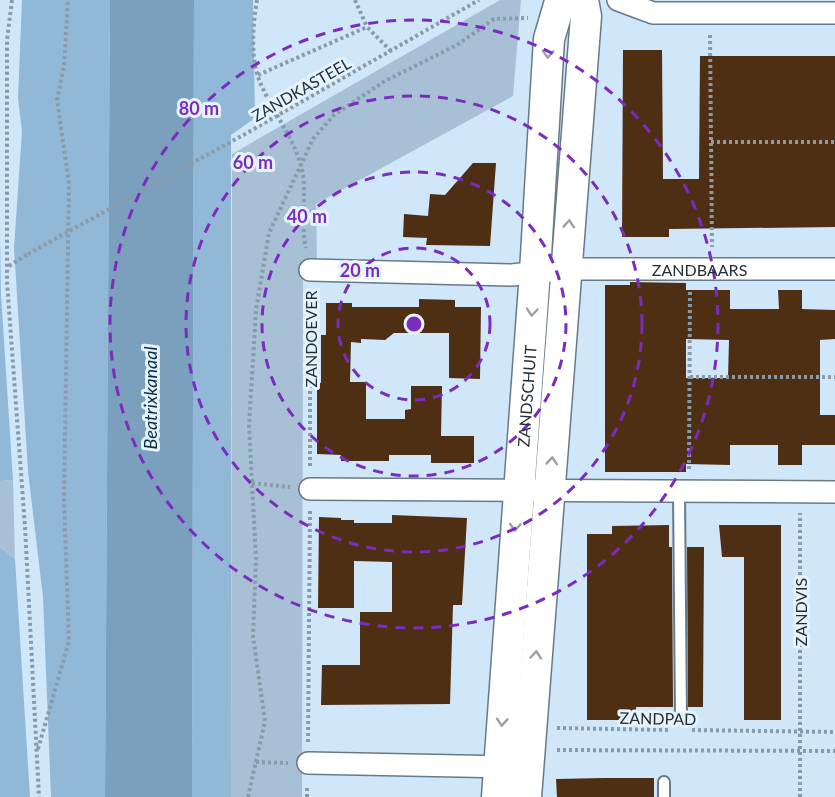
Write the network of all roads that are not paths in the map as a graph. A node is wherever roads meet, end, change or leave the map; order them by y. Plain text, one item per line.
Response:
1 (565, 0) edge
2 (583, 0) edge
3 (618, 0) edge
4 (831, 11) edge
5 (565, 269) junction
6 (835, 269) edge
7 (310, 270) road end
8 (535, 272) junction
9 (310, 489) road end
10 (518, 492) junction
11 (549, 492) junction
12 (684, 492) junction
13 (835, 492) edge
14 (681, 718) dead end
15 (521, 753) junction
16 (308, 763) road end
17 (664, 782) dead end
18 (497, 797) edge
19 (525, 797) edge
20 (664, 797) edge

1 -> 8 street, ZANDSCHUIT
5 -> 2 street, ZANDSCHUIT
3 - 4 street
5 - 6 street, ZANDBAARS
5 - 8 street, ZANDBAARS
11 -> 5 street, ZANDSCHUIT
7 - 8 street, ZANDOEVER
8 -> 10 street, ZANDSCHUIT
9 - 10 street
10 - 11 street
10 -> 15 street, ZANDSCHUIT
11 - 12 street
15 -> 11 street, ZANDSCHUIT
12 - 13 street
12 - 14 lane
15 - 16 street
15 - 18 street, ZANDSCHUIT
15 - 19 street, ZANDSCHUIT
17 - 20 lane

